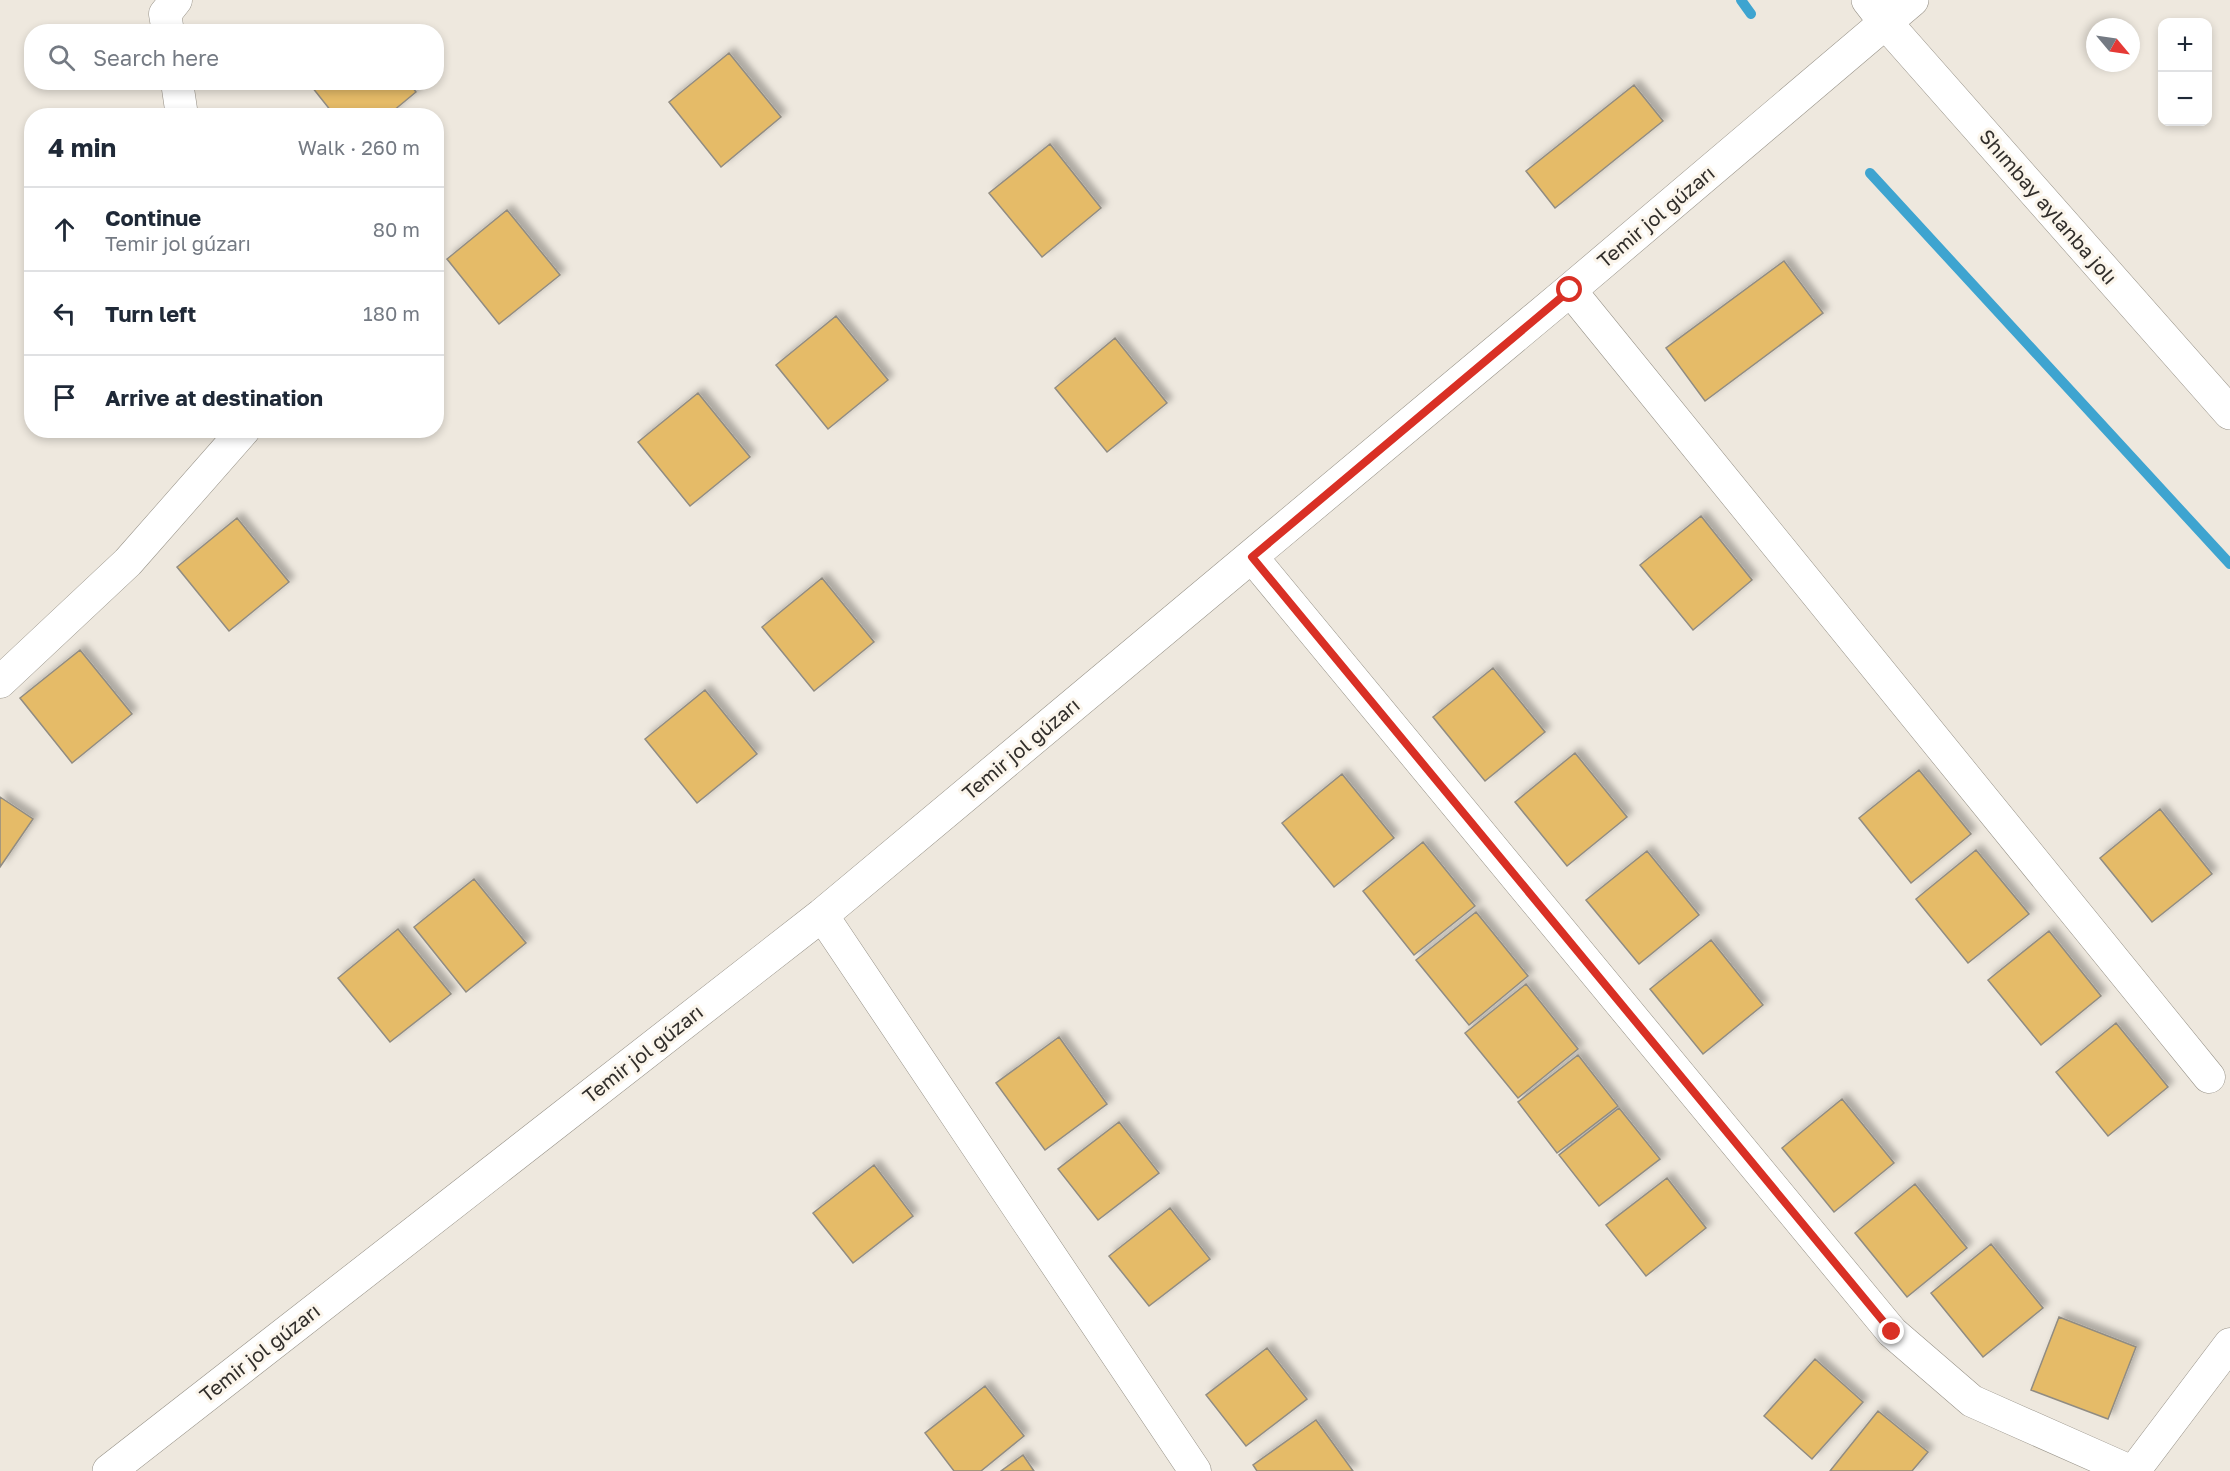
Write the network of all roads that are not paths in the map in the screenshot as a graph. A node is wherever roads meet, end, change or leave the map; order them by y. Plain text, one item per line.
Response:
1 (176, 0) edge
2 (1912, 0) edge
3 (1876, 11) edge
4 (167, 24) edge
5 (178, 90) edge
6 (181, 108) edge
7 (1570, 290) junction
8 (2230, 413) edge
9 (237, 438) edge
10 (1252, 557) junction
11 (0, 682) edge
12 (822, 915) junction
13 (2209, 1077) dead end
14 (2230, 1344) edge
15 (109, 1471) edge
16 (1195, 1471) edge
17 (2132, 1471) edge

1 - 4 street
2 - 3 street, Temir jol gúzarı
3 - 7 street, Temir jol gúzarı
3 - 8 street, Shımbay aylanba jolı
5 - 6 street
7 - 10 street, Temir jol gúzarı
7 - 13 street
9 - 11 street
10 - 12 street, Temir jol gúzarı
10 - 17 street
12 - 15 street, Temir jol gúzarı
12 - 16 street
14 - 17 street

